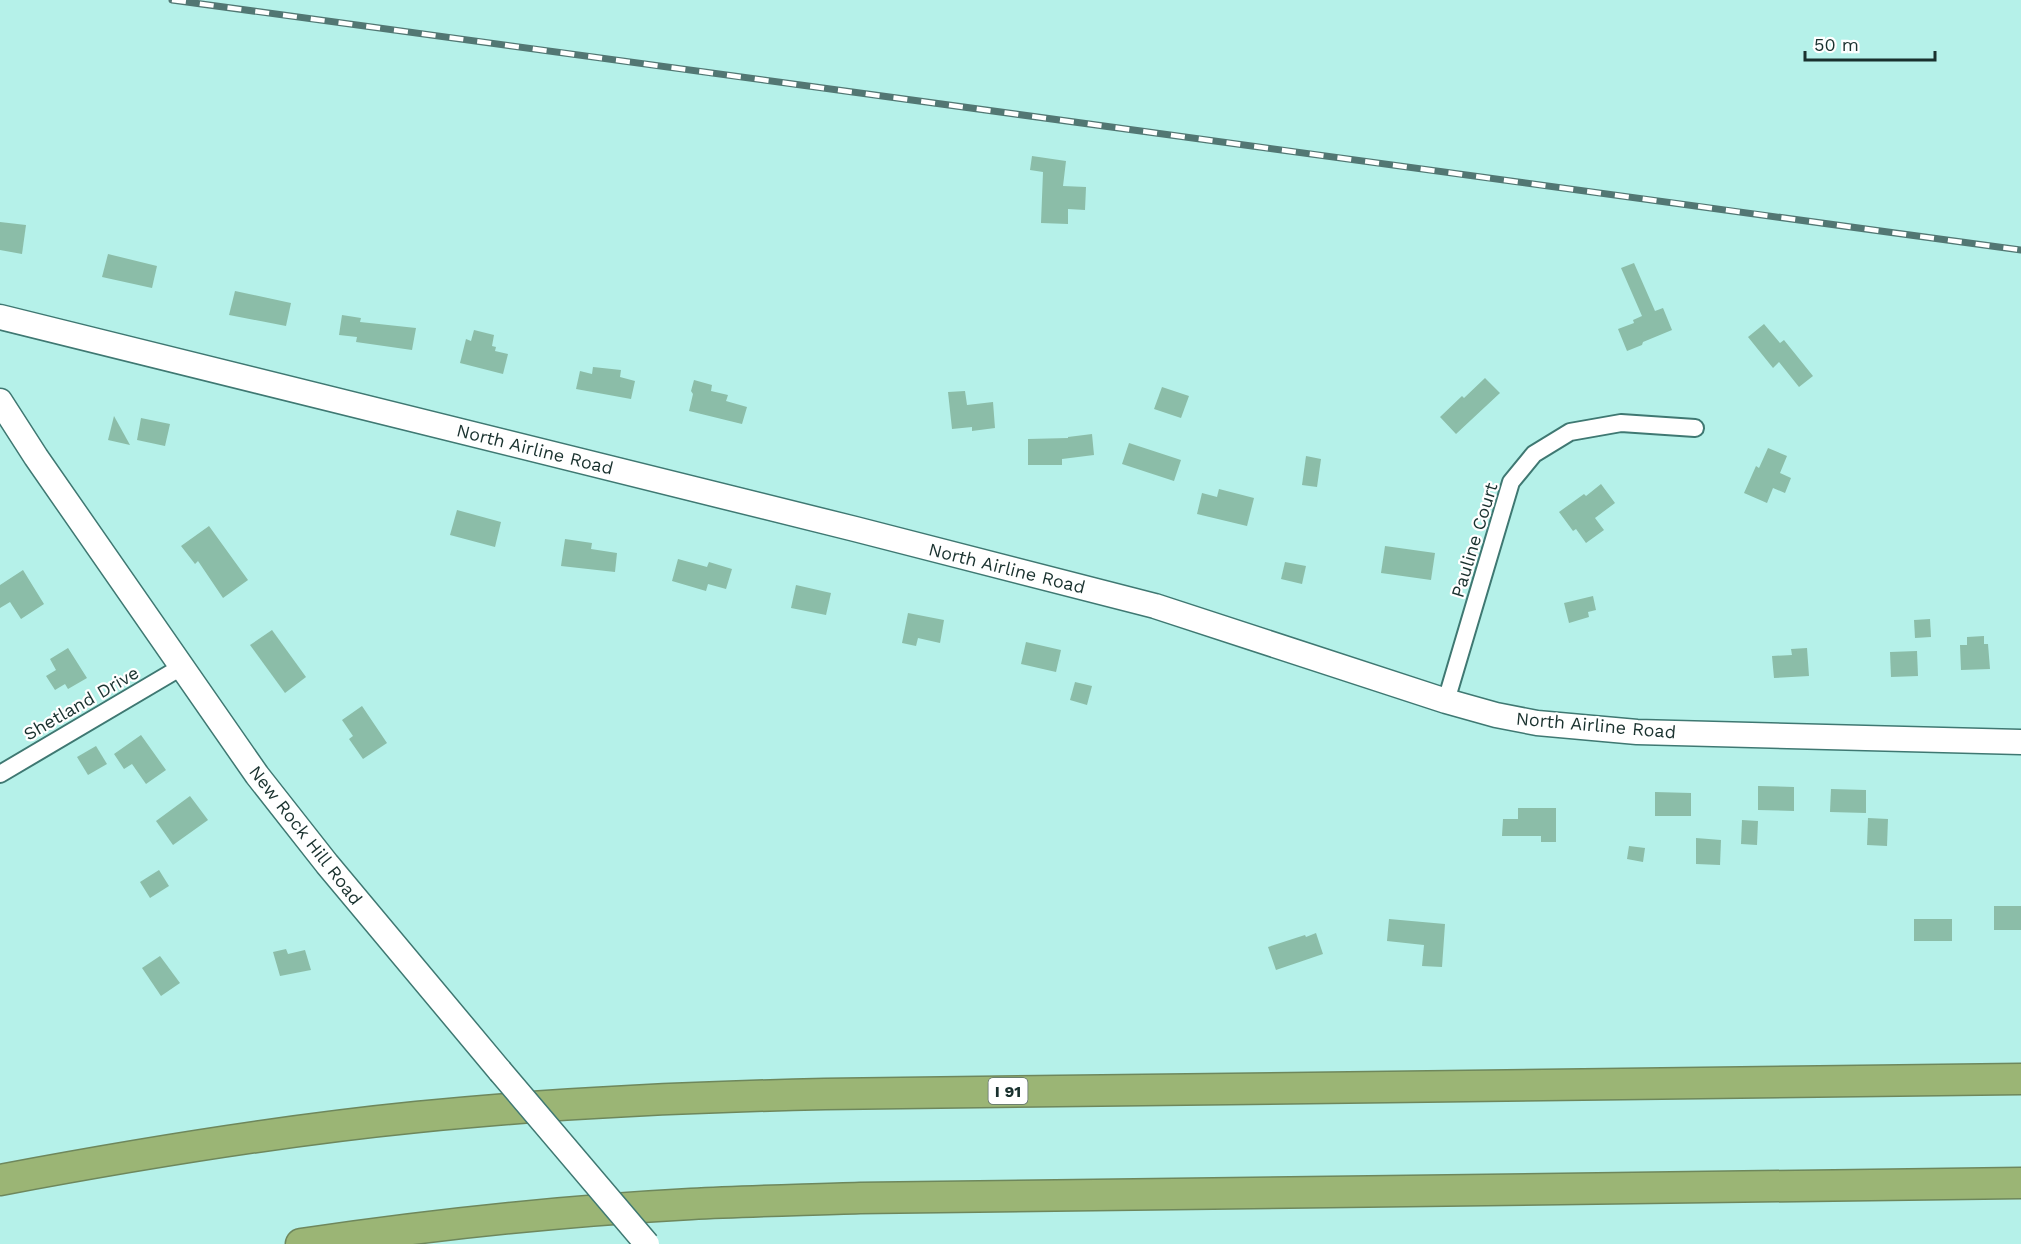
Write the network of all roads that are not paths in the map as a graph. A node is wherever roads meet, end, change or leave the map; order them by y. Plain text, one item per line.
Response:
1 (0, 317) edge
2 (0, 401) edge
3 (1695, 428) dead end
4 (183, 666) junction
5 (1446, 700) junction
6 (2021, 742) edge
7 (0, 774) edge
8 (2021, 1078) edge
9 (0, 1180) edge
10 (2021, 1183) edge
11 (301, 1244) edge
12 (647, 1244) edge

1 - 5 main road, North Airline Road
2 - 4 main road, New Rock Hill Road
3 - 5 street, Pauline Court
4 - 7 street, Shetland Drive
4 - 12 main road, New Rock Hill Road, bridge
5 - 6 main road, North Airline Road
8 - 9 highway, I 91
10 - 11 highway

